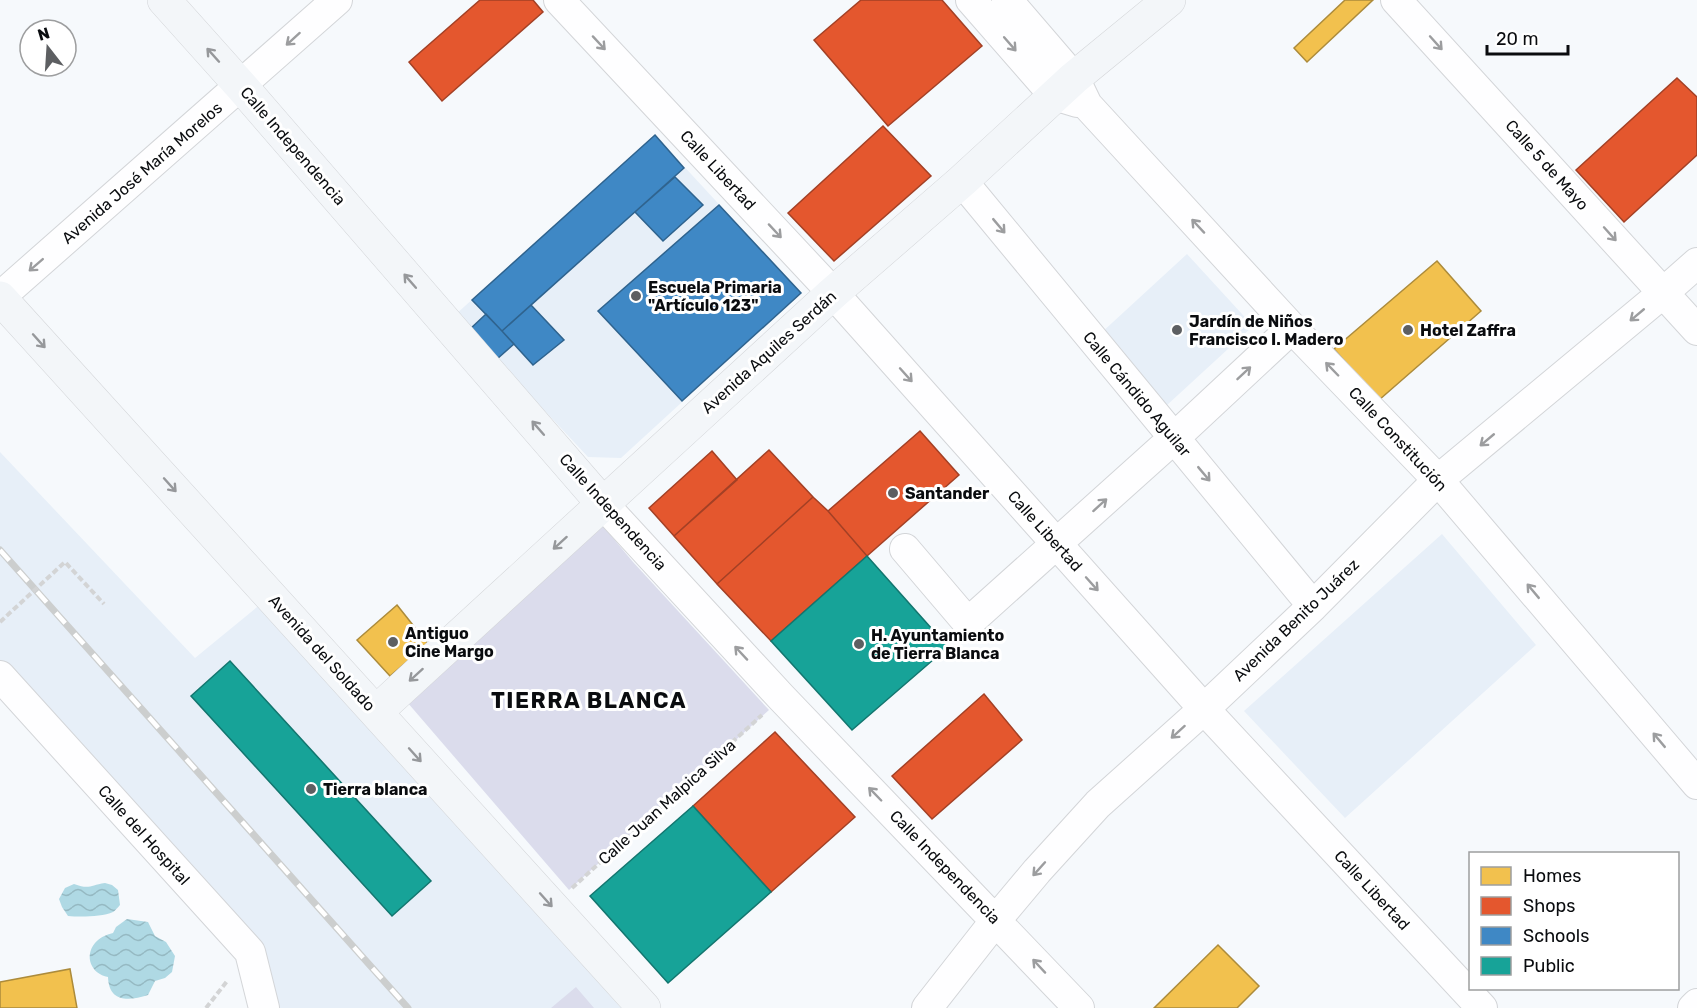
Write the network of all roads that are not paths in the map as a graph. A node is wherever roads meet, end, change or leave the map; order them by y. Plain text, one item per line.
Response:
1 (164, 0) edge
2 (337, 0) edge
3 (559, 0) edge
4 (971, 0) edge
5 (1007, 0) edge
6 (1169, 0) edge
7 (1396, 0) edge
8 (241, 86) junction
9 (1072, 93) junction
10 (962, 181) junction
11 (1697, 263) edge
12 (833, 293) junction
13 (1664, 293) junction
14 (0, 297) edge
15 (1292, 328) junction
16 (1697, 330) edge
17 (1174, 438) junction
18 (1438, 480) junction
19 (603, 504) junction
20 (1057, 544) junction
21 (904, 549) dead end
22 (1313, 606) junction
23 (0, 676) edge
24 (1204, 709) junction
25 (376, 712) junction
26 (1697, 784) edge
27 (996, 920) junction
28 (1697, 1004) edge
29 (264, 1008) edge
30 (644, 1008) edge
31 (927, 1008) edge
32 (1079, 1008) edge
33 (1482, 1008) edge
34 (1693, 1008) edge

8 -> 1 street, Calle Independencia
2 -> 8 street, Avenida José María Morelos
3 -> 12 street, Calle Libertad
4 -> 9 street, Calle Constitución
5 - 9 street, Calle Constitución
6 - 9 street, Avenida Aquiles Serdán
7 -> 13 street, Calle 5 de Mayo
8 -> 14 street, Avenida José María Morelos
19 -> 8 street, Calle Independencia
9 - 10 street, Avenida Aquiles Serdán
15 -> 9 street, Calle Constitución
10 - 12 street, Avenida Aquiles Serdán
10 -> 17 street, Calle Cándido Aguilar
11 - 13 street, Avenida Benito Juárez
12 - 19 street, Avenida Aquiles Serdán
12 -> 20 street, Calle Libertad
13 - 16 street, Calle 5 de Mayo
13 -> 18 street, Avenida Benito Juárez
14 -> 25 street, Avenida del Soldado
17 -> 15 street
18 -> 15 street, Calle Constitución
20 -> 17 street
17 -> 22 street, Calle Cándido Aguilar
18 - 22 street, Avenida Benito Juárez
26 -> 18 street, Calle Constitución
19 -> 25 street, Avenida Aquiles Serdán
27 -> 19 street, Calle Independencia
20 - 21 street
20 -> 24 street, Calle Libertad
22 - 24 street, Avenida Benito Juárez
23 - 29 street, Calle del Hospital
24 -> 27 street, Avenida Benito Juárez
24 - 33 street, Calle Libertad
25 -> 30 street, Avenida del Soldado
27 - 31 street, Avenida Benito Juárez
32 -> 27 street, Calle Independencia
28 - 34 street

